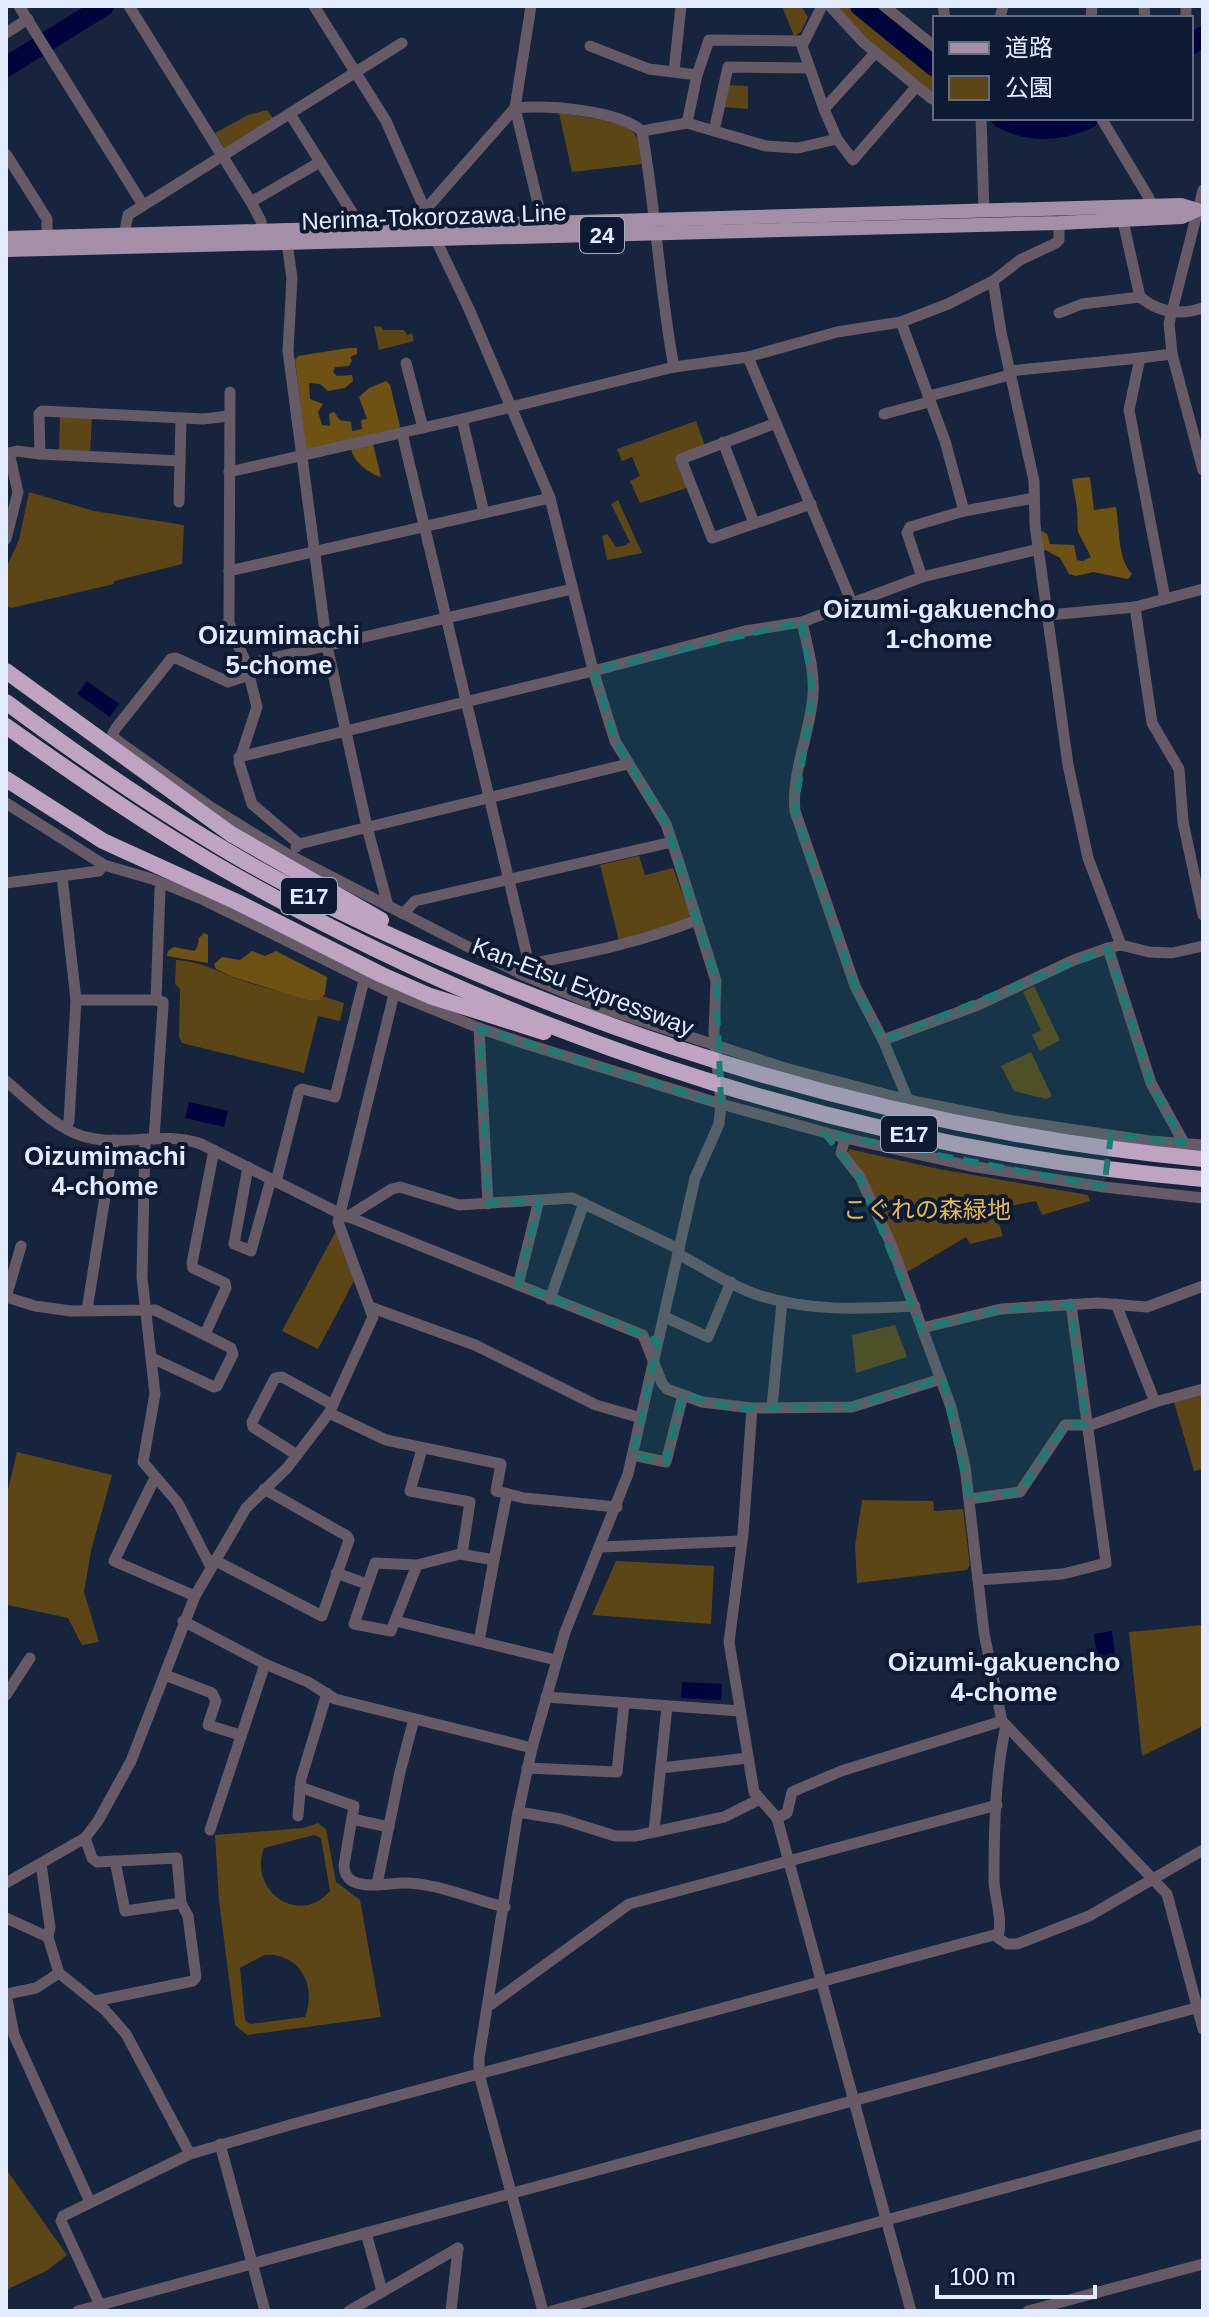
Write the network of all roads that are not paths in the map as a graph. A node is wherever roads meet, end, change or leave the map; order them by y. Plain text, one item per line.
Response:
1 (19, 6) edge
2 (129, 6) edge
3 (314, 6) edge
4 (531, 6) edge
5 (681, 6) edge
6 (822, 6) edge
7 (830, 6) edge
8 (884, 6) edge
9 (28, 21) junction
10 (6, 33) edge
11 (802, 41) junction
12 (402, 43) dead end
13 (933, 45) edge
14 (590, 46) dead end
15 (875, 53) junction
16 (808, 68) junction
17 (674, 71) junction
18 (356, 72) junction
19 (697, 75) junction
20 (916, 87) junction
21 (932, 99) dead end
22 (515, 108) junction
23 (824, 109) junction
24 (290, 114) junction
25 (981, 120) edge
26 (1103, 120) edge
27 (687, 123) junction
28 (642, 131) junction
29 (714, 131) junction
30 (837, 139) junction
31 (6, 154) edge
32 (223, 156) junction
33 (320, 162) junction
34 (1203, 190) edge
35 (251, 202) junction
36 (143, 205) junction
37 (1151, 207) junction
38 (425, 210) junction
39 (1197, 210) junction
40 (984, 212) junction
41 (1123, 221) junction
42 (1059, 223) junction
43 (543, 224) junction
44 (656, 228) junction
45 (356, 229) junction
46 (262, 231) junction
47 (433, 234) junction
48 (124, 235) junction
49 (47, 237) junction
50 (6, 238) edge
51 (287, 243) junction
52 (6, 250) edge
53 (993, 281) junction
54 (1140, 297) junction
55 (1203, 308) edge
56 (1170, 312) junction
57 (1059, 313) dead end
58 (901, 322) junction
59 (1172, 354) junction
60 (748, 357) junction
61 (1140, 358) junction
62 (406, 363) dead end
63 (674, 367) junction
64 (1010, 373) junction
65 (230, 392) dead end
66 (929, 399) junction
67 (511, 407) junction
68 (884, 414) dead end
69 (229, 416) junction
70 (181, 418) junction
71 (462, 419) junction
72 (776, 423) junction
73 (423, 428) junction
74 (402, 433) junction
75 (723, 442) junction
76 (8, 454) edge
77 (40, 454) junction
78 (302, 457) junction
79 (180, 461) junction
80 (1203, 470) edge
81 (229, 472) junction
82 (550, 498) junction
83 (1034, 498) junction
84 (179, 502) dead end
85 (811, 504) junction
86 (964, 511) junction
87 (484, 513) junction
88 (754, 523) junction
89 (424, 526) junction
90 (6, 539) edge
91 (1039, 549) junction
92 (314, 551) junction
93 (229, 571) junction
94 (922, 577) junction
95 (572, 589) junction
96 (1203, 589) edge
97 (1165, 599) junction
98 (852, 603) junction
99 (1135, 607) junction
100 (1049, 615) junction
101 (446, 619) junction
102 (802, 622) junction
103 (327, 646) junction
104 (248, 669) junction
105 (593, 670) junction
106 (6, 671) edge
107 (6, 702) edge
108 (466, 702) junction
109 (6, 726) edge
110 (345, 732) junction
111 (239, 757) junction
112 (628, 764) junction
113 (6, 779) edge
114 (489, 798) junction
115 (6, 803) edge
116 (367, 827) junction
117 (672, 842) junction
118 (299, 844) junction
119 (287, 854) junction
120 (104, 865) junction
121 (62, 876) junction
122 (508, 880) junction
123 (6, 883) edge
124 (162, 884) junction
125 (388, 906) junction
126 (403, 914) junction
127 (1203, 915) edge
128 (697, 920) junction
129 (252, 923) junction
130 (1121, 945) junction
131 (1203, 946) edge
132 (1108, 948) junction
133 (529, 964) junction
134 (523, 975) junction
135 (364, 980) junction
136 (394, 994) junction
137 (553, 997) junction
138 (76, 1000) junction
139 (156, 1000) junction
140 (479, 1028) junction
141 (883, 1040) junction
142 (716, 1045) junction
143 (623, 1052) junction
144 (6, 1081) edge
145 (908, 1100) junction
146 (721, 1104) junction
147 (66, 1128) junction
148 (1111, 1135) junction
149 (845, 1138) junction
150 (150, 1139) junction
151 (114, 1140) junction
152 (1184, 1143) junction
153 (1203, 1145) edge
154 (214, 1150) junction
155 (1203, 1159) edge
156 (248, 1167) junction
157 (1203, 1179) edge
158 (274, 1180) junction
159 (1104, 1187) junction
160 (1203, 1198) edge
161 (539, 1200) junction
162 (584, 1203) junction
163 (488, 1204) junction
164 (343, 1215) junction
165 (21, 1246) dead end
166 (678, 1251) junction
167 (731, 1282) junction
168 (518, 1285) junction
169 (1203, 1286) edge
170 (6, 1297) edge
171 (550, 1299) junction
172 (782, 1302) junction
173 (913, 1302) junction
174 (1071, 1304) junction
175 (1116, 1304) junction
176 (370, 1307) junction
177 (145, 1309) junction
178 (87, 1310) junction
179 (665, 1317) junction
180 (922, 1328) junction
181 (205, 1334) junction
182 (643, 1335) junction
183 (659, 1342) junction
184 (152, 1358) junction
185 (654, 1361) junction
186 (941, 1379) junction
187 (649, 1383) junction
188 (667, 1389) junction
189 (1203, 1389) edge
190 (683, 1395) junction
191 (1155, 1402) junction
192 (772, 1407) junction
193 (752, 1408) junction
194 (331, 1409) junction
195 (641, 1418) junction
196 (1086, 1424) junction
197 (422, 1449) junction
198 (297, 1455) junction
199 (633, 1455) junction
200 (155, 1478) junction
201 (264, 1489) junction
202 (507, 1494) junction
203 (969, 1499) junction
204 (617, 1507) junction
205 (741, 1541) junction
206 (601, 1547) junction
207 (462, 1554) junction
208 (494, 1560) junction
209 (212, 1564) junction
210 (417, 1565) junction
211 (336, 1573) junction
212 (978, 1580) junction
213 (367, 1584) junction
214 (195, 1596) junction
215 (183, 1621) junction
216 (396, 1621) junction
217 (479, 1641) junction
218 (30, 1658) dead end
219 (556, 1660) junction
220 (265, 1664) junction
221 (165, 1675) junction
222 (327, 1693) junction
223 (6, 1695) edge
224 (546, 1697) junction
225 (624, 1704) junction
226 (667, 1706) junction
227 (740, 1711) junction
228 (414, 1719) junction
229 (1004, 1723) junction
230 (240, 1735) junction
231 (532, 1748) junction
232 (748, 1758) junction
233 (527, 1768) junction
234 (661, 1768) junction
235 (300, 1787) junction
236 (760, 1799) junction
237 (997, 1805) junction
238 (518, 1812) junction
239 (298, 1816) dead end
240 (777, 1818) junction
241 (352, 1819) junction
242 (389, 1827) junction
243 (210, 1830) dead end
244 (654, 1832) junction
245 (85, 1838) junction
246 (1203, 1850) edge
247 (115, 1861) junction
248 (789, 1861) junction
249 (41, 1864) junction
250 (1153, 1879) junction
251 (6, 1883) edge
252 (377, 1884) junction
253 (181, 1903) junction
254 (505, 1907) junction
255 (6, 1918) edge
256 (998, 1936) junction
257 (48, 1937) junction
258 (59, 1973) junction
259 (822, 1980) junction
260 (6, 1994) edge
261 (496, 1994) junction
262 (95, 2001) junction
263 (1200, 2007) edge
264 (1203, 2029) edge
265 (479, 2074) junction
266 (854, 2100) junction
267 (1203, 2134) edge
268 (220, 2144) junction
269 (190, 2154) junction
270 (511, 2193) junction
271 (90, 2202) junction
272 (887, 2220) junction
273 (366, 2233) junction
274 (252, 2264) junction
275 (1203, 2264) edge
276 (382, 2291) junction
277 (100, 2305) junction
278 (78, 2311) edge
279 (265, 2311) edge
280 (349, 2311) edge
281 (451, 2311) edge
282 (543, 2311) edge
283 (552, 2311) edge
284 (911, 2311) edge
285 (1028, 2311) edge

1 - 9 street
2 - 32 street
3 - 18 street
4 - 22 street
5 - 17 street
6 - 11 street
7 - 15 street
8 - 13 street
9 - 10 street
9 - 36 street
11 - 16 street
11 - 19 street
12 - 18 street
14 - 17 street
15 - 20 street
15 - 23 street
16 - 23 street
16 - 29 street
17 - 19 street
18 - 24 street
18 - 38 street
19 - 27 street
20 - 21 street
20 - 30 street
22 - 28 street
22 - 38 street
22 - 43 street
23 - 30 street
24 - 32 street
24 - 33 street
25 - 40 street
26 - 37 street
27 - 28 street
27 - 29 street
28 - 44 street
29 - 30 street
31 - 49 street
32 - 35 street
32 - 36 street
33 - 35 street
33 - 45 street
34 - 39 street
35 - 46 street
36 - 48 street
37 - 39 main road, 24
37 - 40 main road, Nerima-Tokorozawa Line / 24
38 - 47 street
39 - 41 main road, Nerima-Tokorozawa Line / 24
39 - 56 street
40 - 44 main road, Nerima-Tokorozawa Line / 24
41 - 42 main road, Nerima-Tokorozawa Line / 24
41 - 54 street
42 - 44 main road, Nerima-Tokorozawa Line / 24
42 - 53 street
43 - 44 main road, Nerima-Tokorozawa Line / 24
43 - 47 main road, Nerima-Tokorozawa Line / 24
44 - 47 main road, Nerima-Tokorozawa Line / 24
44 - 63 street
45 - 46 main road, Nerima-Tokorozawa Line / 24
45 - 47 main road, Nerima-Tokorozawa Line / 24
46 - 48 main road, Nerima-Tokorozawa Line / 24
47 - 51 main road, Nerima-Tokorozawa Line / 24
47 - 67 street
48 - 49 main road, Nerima-Tokorozawa Line / 24
49 - 50 main road, Nerima-Tokorozawa Line / 24
51 - 52 main road, Nerima-Tokorozawa Line / 24
51 - 78 street
53 - 58 street
53 - 64 street
54 - 56 street
54 - 57 street
55 - 56 street
56 - 59 street
58 - 60 street
58 - 66 street
59 - 61 street
59 - 80 street
60 - 63 street
60 - 72 street
61 - 64 street
61 - 97 street
62 - 73 street
63 - 67 street
64 - 66 street
64 - 83 street
65 - 69 street
66 - 68 street
66 - 86 street
67 - 71 street
67 - 82 street
69 - 70 street
69 - 81 street
70 - 77 street
70 - 79 street
71 - 73 street
71 - 87 street
72 - 75 street
72 - 85 street
73 - 74 street
74 - 78 street
74 - 89 street
75 - 88 street
75 - 88 street
76 - 77 street
76 - 90 street
77 - 79 street
78 - 81 street
78 - 92 street
79 - 84 street
81 - 93 street
82 - 87 street
82 - 95 street
83 - 86 street
83 - 91 street
85 - 88 street
85 - 98 street
86 - 94 street
87 - 89 street
89 - 92 street
89 - 101 street
91 - 94 street
91 - 100 street
92 - 93 street
92 - 103 street
93 - 104 street
94 - 98 street
95 - 101 street
95 - 105 street
96 - 97 street
97 - 99 street
98 - 102 street
99 - 100 street
99 - 127 street
100 - 130 street
101 - 103 street
101 - 108 street
102 - 105 street
102 - 141 street
103 - 104 street
103 - 110 street
104 - 111 street
104 - 119 street
105 - 108 street
105 - 112 street
106 - 137 highway, bridge
107 - 137 highway, Kan-Etsu Expressway / E17, bridge
108 - 110 street
108 - 114 street
109 - 143 highway, Kan-Etsu Expressway / E17, bridge
110 - 111 street
110 - 116 street
111 - 118 street
112 - 114 street
112 - 117 street
113 - 143 highway, bridge
114 - 116 street
114 - 122 street
115 - 120 street
116 - 118 street
116 - 125 street
117 - 122 street
117 - 128 street
118 - 119 street
119 - 125 street
119 - 129 street
120 - 121 street
120 - 124 street
121 - 123 street
121 - 138 street
122 - 126 street
122 - 133 street
124 - 129 street
124 - 139 street
125 - 126 street
126 - 134 street
128 - 133 street
128 - 142 street
129 - 135 street
130 - 131 street
130 - 132 street
132 - 141 street
132 - 152 street
133 - 134 street
134 - 137 street
135 - 136 street
135 - 158 street
136 - 140 street
136 - 164 street
137 - 142 street
137 - 155 highway, Kan-Etsu Expressway / E17, bridge
138 - 139 street
138 - 147 street
139 - 150 street
140 - 146 street
140 - 163 street
141 - 145 street
142 - 145 street
142 - 146 street
143 - 157 highway, Kan-Etsu Expressway / E17, bridge
144 - 147 street
145 - 148 street
146 - 149 street
146 - 166 street
147 - 151 street
148 - 152 street
148 - 159 street
149 - 159 street
149 - 173 street
150 - 151 street
150 - 154 street
150 - 177 street
151 - 178 street
152 - 153 street
154 - 156 street
154 - 181 street
156 - 158 street
156 - 158 street
158 - 164 street
159 - 160 street
161 - 162 street
161 - 163 street
161 - 168 street
162 - 166 street
162 - 171 street
163 - 164 street
164 - 168 street
164 - 176 street
165 - 170 street
166 - 167 street
166 - 179 street
167 - 172 street
167 - 179 street
168 - 171 street
169 - 175 street
170 - 178 street
171 - 182 street
172 - 173 street
172 - 192 street
173 - 180 street
174 - 175 street
174 - 180 street
174 - 196 street
175 - 191 street
176 - 194 street
176 - 195 street
177 - 178 street
177 - 181 street
177 - 184 street
179 - 183 street
180 - 186 street
181 - 184 street
182 - 183 street
182 - 185 street
183 - 185 street
184 - 200 street
185 - 187 street
185 - 188 street
186 - 192 street
186 - 203 street
187 - 188 street
187 - 195 street
188 - 190 street
189 - 191 street
190 - 193 street
190 - 199 street
191 - 196 street
192 - 193 street
193 - 205 street
194 - 197 street
194 - 198 street
194 - 198 street
195 - 199 street
196 - 203 street
196 - 212 street
197 - 202 street
197 - 207 street
198 - 201 street
199 - 204 street
200 - 209 street
200 - 214 street
201 - 209 street
201 - 211 street
202 - 204 street
202 - 208 street
203 - 212 street
204 - 206 street
205 - 206 street
205 - 227 street
206 - 219 street
207 - 208 street
207 - 210 street
208 - 217 street
209 - 211 street
209 - 214 street
210 - 213 street
210 - 216 street
211 - 213 street
212 - 229 street
213 - 216 street
214 - 215 street
215 - 220 street
215 - 221 street
216 - 217 street
217 - 219 street
218 - 223 street
219 - 224 street
220 - 222 street
220 - 230 street
221 - 230 street
221 - 245 street
222 - 228 street
222 - 235 street
224 - 225 street
224 - 231 street
225 - 226 street
225 - 233 street
226 - 227 street
226 - 234 street
227 - 232 street
228 - 231 street
228 - 242 street
229 - 237 street
229 - 240 street
229 - 250 street
230 - 243 street
231 - 233 street
232 - 234 street
232 - 236 street
233 - 238 street
234 - 244 street
235 - 239 street
235 - 241 street
236 - 240 street
236 - 244 street
237 - 248 street
237 - 256 street
238 - 244 street
238 - 254 street
240 - 248 street
241 - 242 street
241 - 252 street
242 - 252 street
245 - 247 street
245 - 249 street
246 - 250 street
247 - 253 street
247 - 253 street
248 - 259 street
248 - 261 street
249 - 251 street
249 - 257 street
250 - 256 street
250 - 263 street
252 - 254 street
253 - 262 street
254 - 261 street
255 - 257 street
256 - 259 street
257 - 258 street
258 - 260 street
258 - 262 street
259 - 265 street
259 - 266 street
260 - 271 street
261 - 265 street
262 - 269 street
263 - 264 street
263 - 266 street
265 - 268 street
265 - 270 street
266 - 270 street
266 - 272 street
267 - 272 street
268 - 269 street
268 - 274 street
269 - 271 street
270 - 273 street
270 - 282 street
271 - 277 street
272 - 283 street
272 - 284 street
273 - 274 street
273 - 276 street
274 - 277 street
274 - 279 street
275 - 285 street
276 - 280 street
276 - 281 street
277 - 278 street

